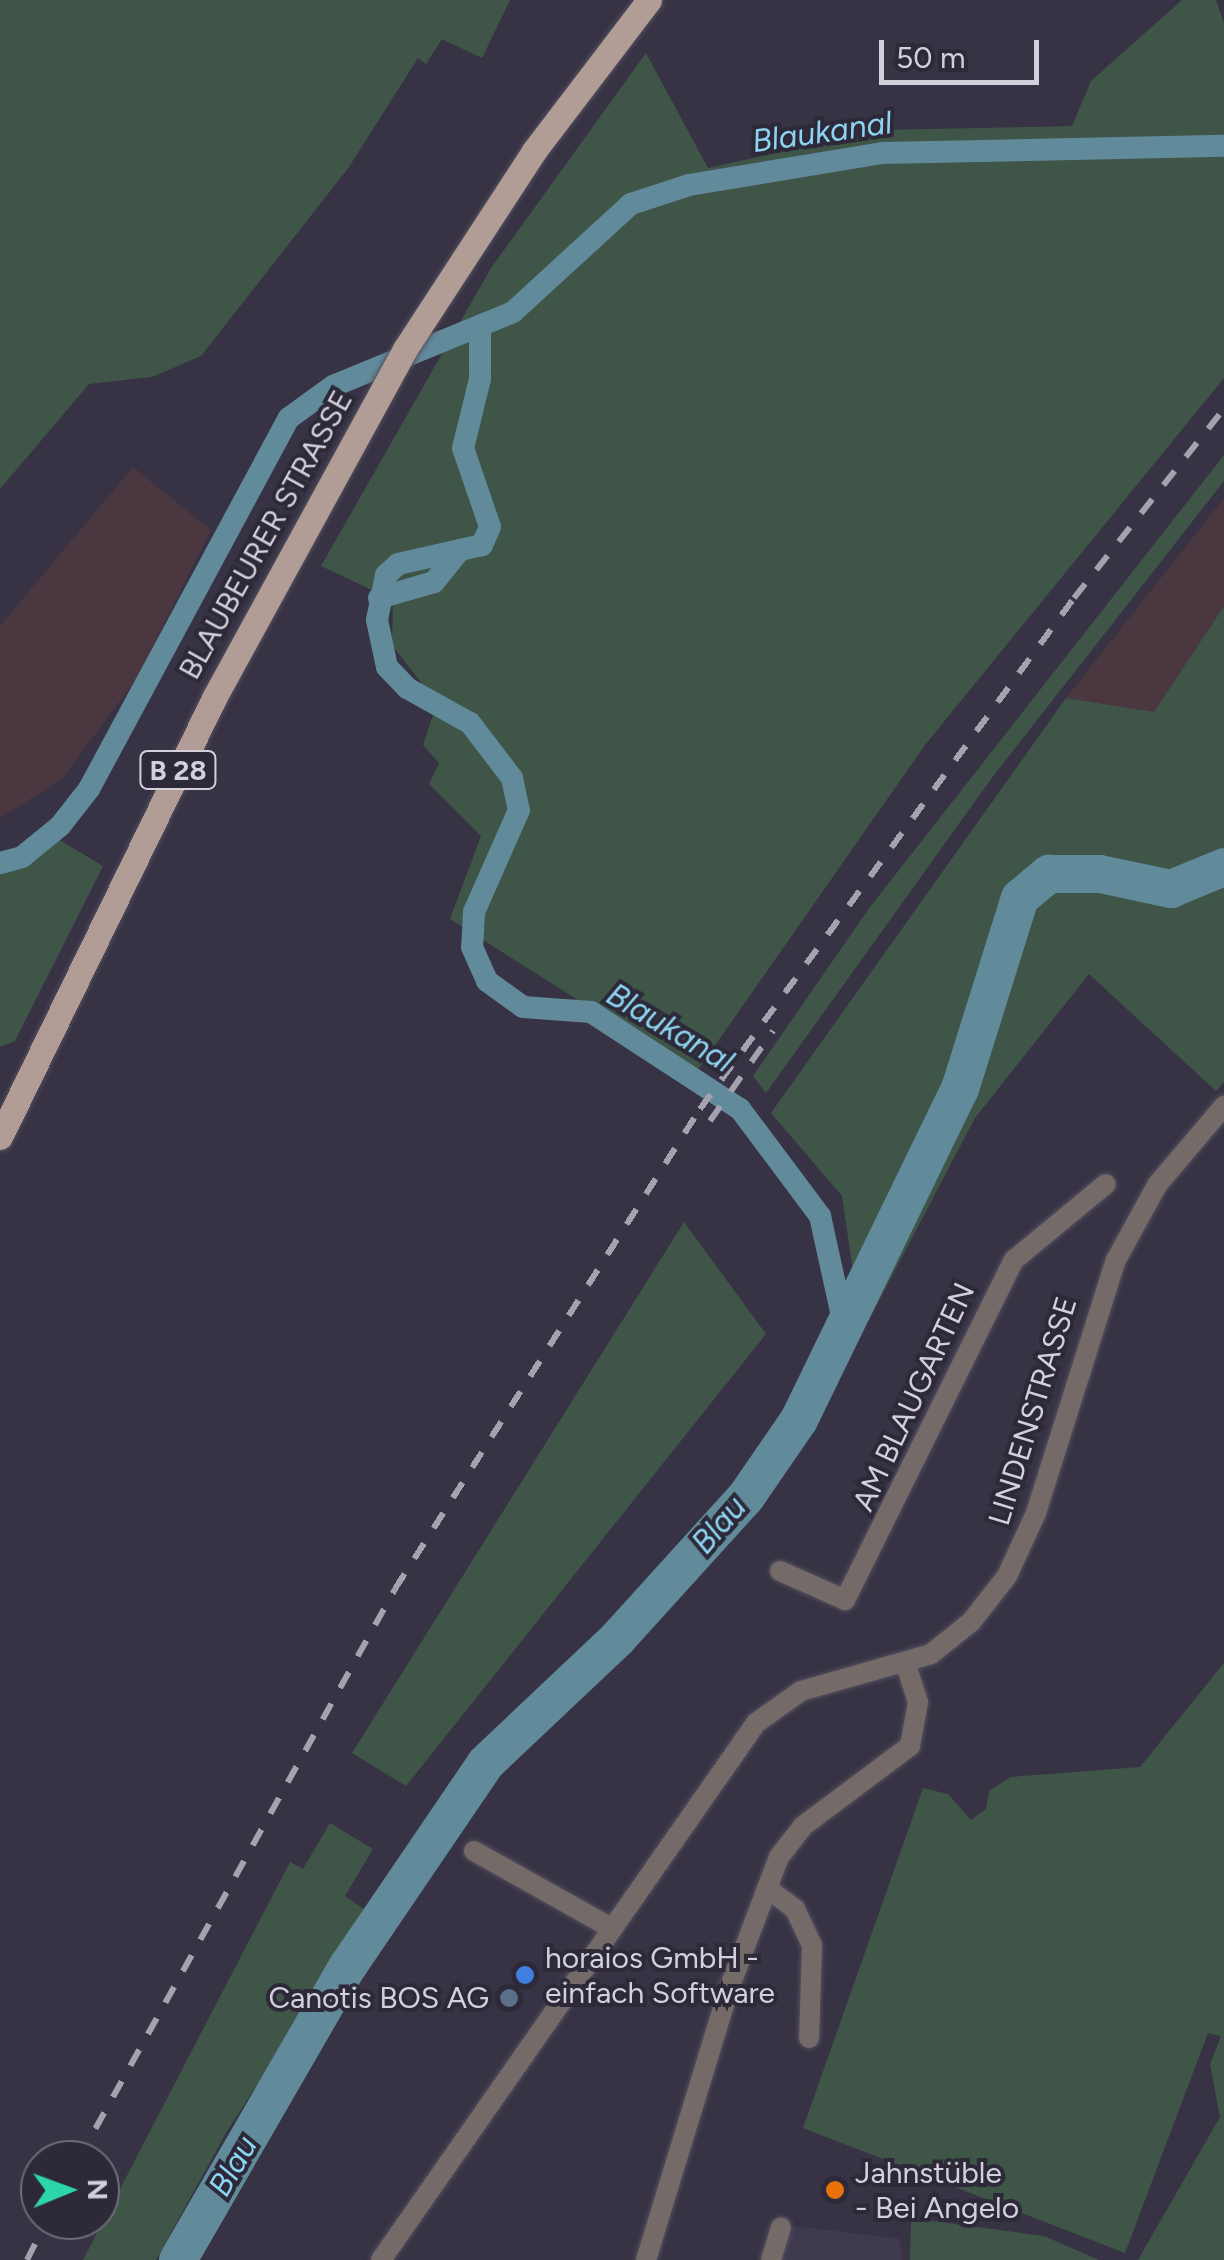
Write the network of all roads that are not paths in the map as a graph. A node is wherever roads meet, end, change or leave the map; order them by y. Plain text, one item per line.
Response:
1 (649, 0) edge
2 (1224, 1106) edge
3 (0, 1137) edge
4 (1106, 1184) dead end
5 (780, 1571) dead end
6 (906, 1664) junction
7 (474, 1851) dead end
8 (768, 1888) junction
9 (611, 1928) junction
10 (809, 2038) dead end
11 (781, 2228) dead end
12 (381, 2260) edge
13 (646, 2260) edge
14 (771, 2260) edge

1 - 3 main road, BLAUBEURER STRASSE / B 28
2 - 6 street, LINDENSTRASSE
4 - 5 street, AM BLAUGARTEN
6 - 8 street
6 - 9 street, LINDENSTRASSE
7 - 9 street
8 - 10 street
8 - 13 street
9 - 12 street, LINDENSTRASSE
11 - 14 street

